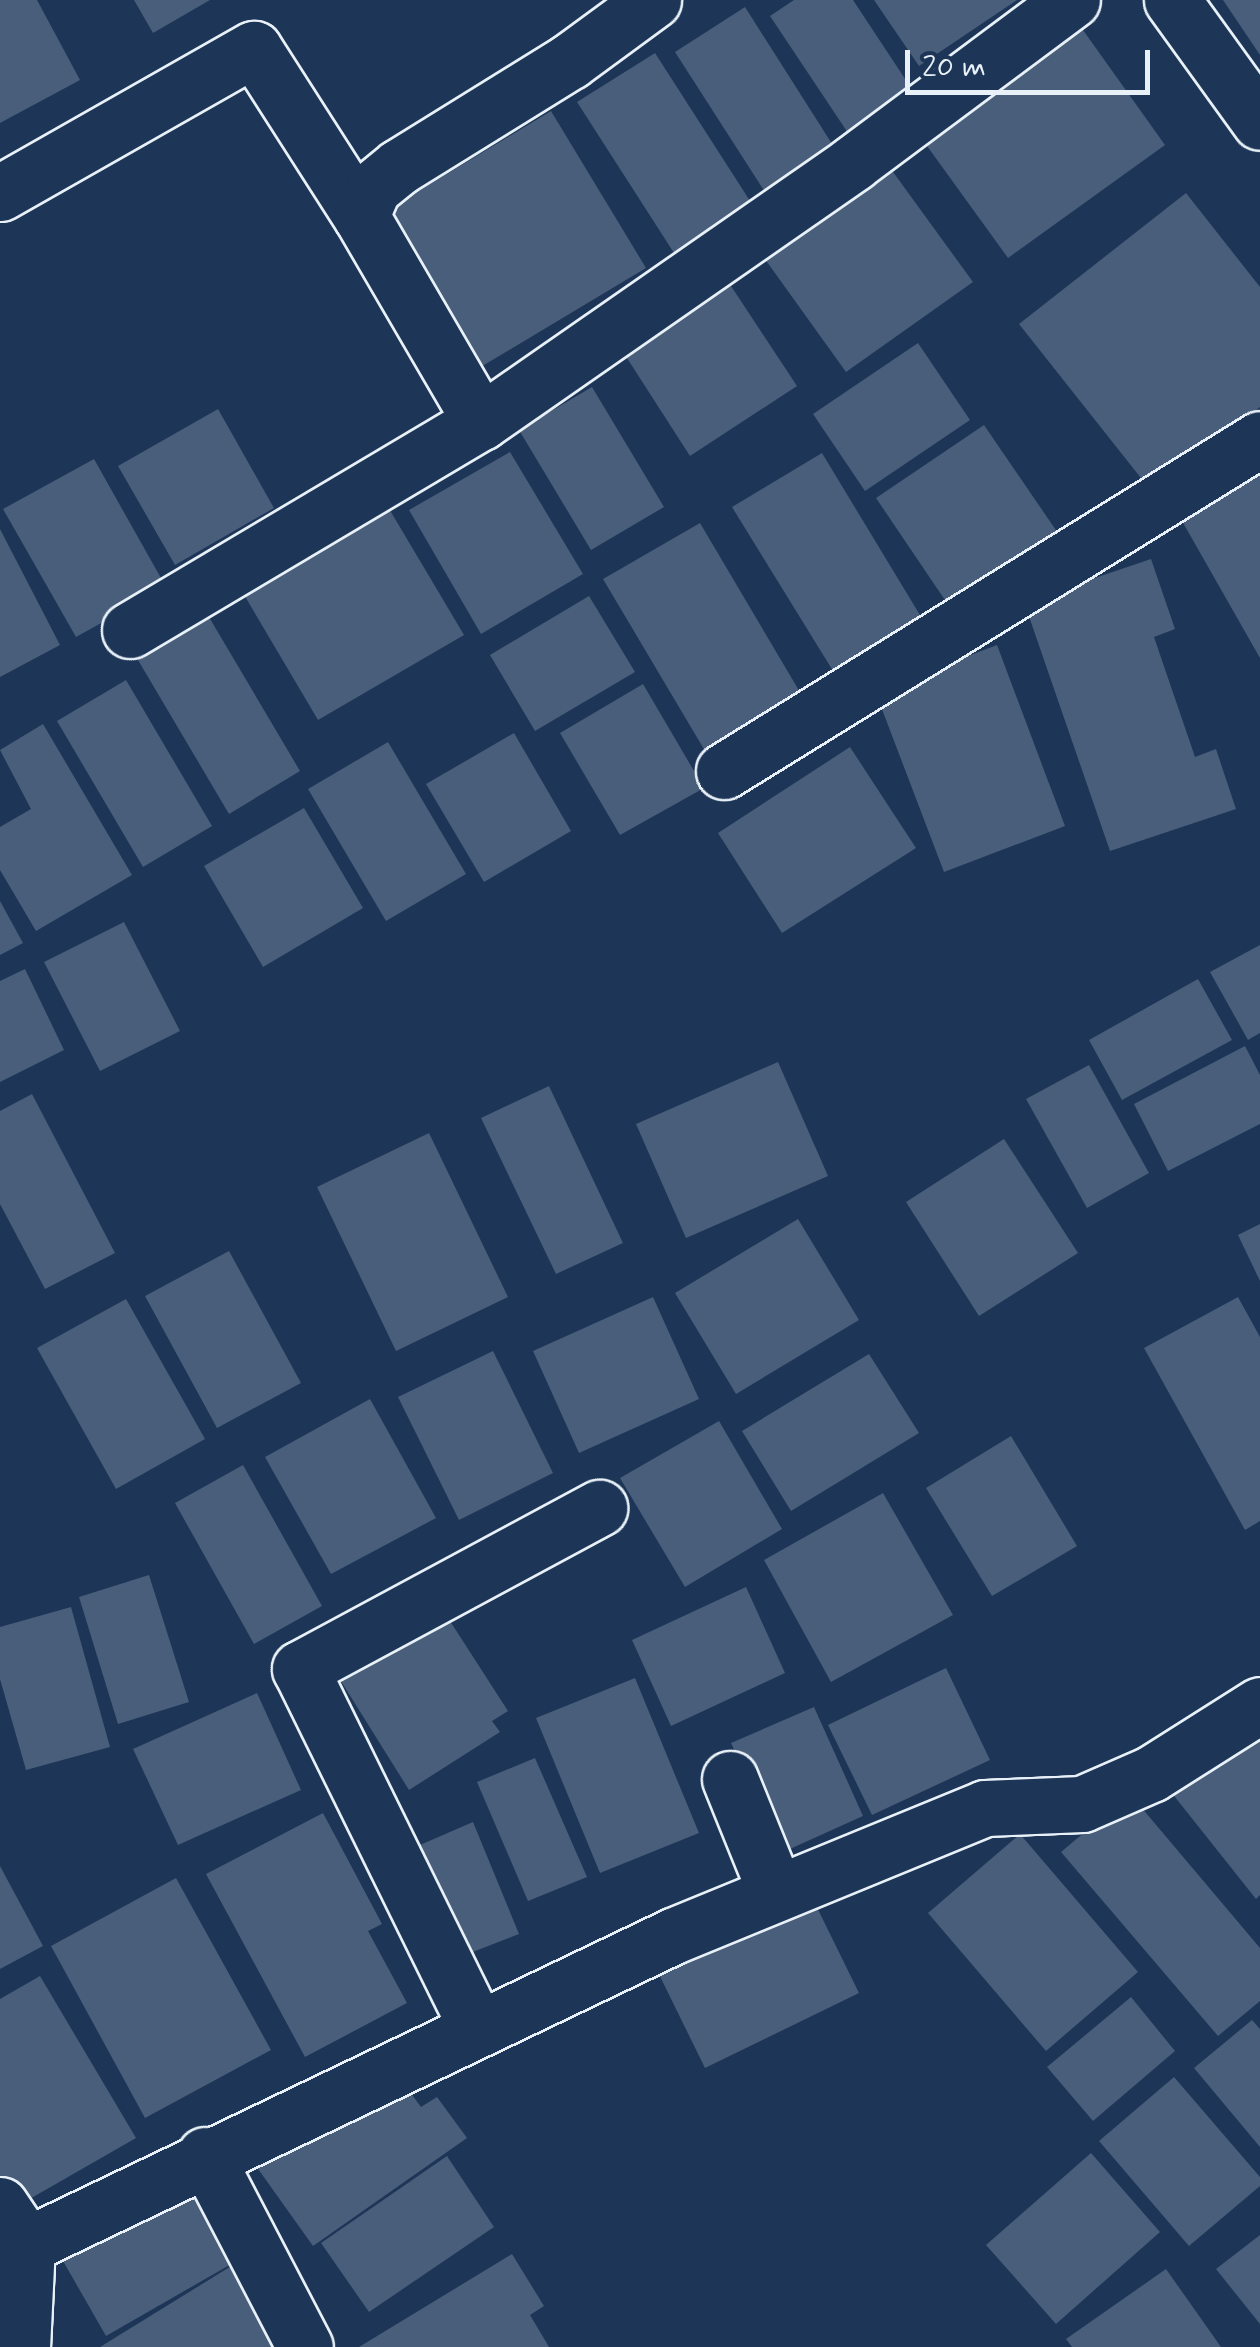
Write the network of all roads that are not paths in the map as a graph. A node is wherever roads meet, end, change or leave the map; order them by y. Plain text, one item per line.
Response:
1 (653, 0) edge
2 (1072, 0) edge
3 (1172, 0) edge
4 (1260, 122) edge
5 (0, 193) edge
6 (361, 216) junction
7 (480, 422) junction
8 (1260, 439) edge
9 (130, 630) dead end
10 (724, 771) dead end
11 (600, 1508) dead end
12 (1260, 1705) edge
13 (730, 1779) dead end
14 (776, 1893) junction
15 (476, 2026) junction
16 (204, 2155) junction
17 (13, 2225) edge
18 (22, 2347) edge
19 (306, 2347) edge

1 - 6 street
2 - 7 street
3 - 4 street
5 - 6 street
6 - 7 street
7 - 9 street
8 - 10 street
11 - 15 street
12 - 14 street
13 - 14 street
14 - 15 street
15 - 16 street
16 - 17 street
16 - 19 street
17 - 18 street

